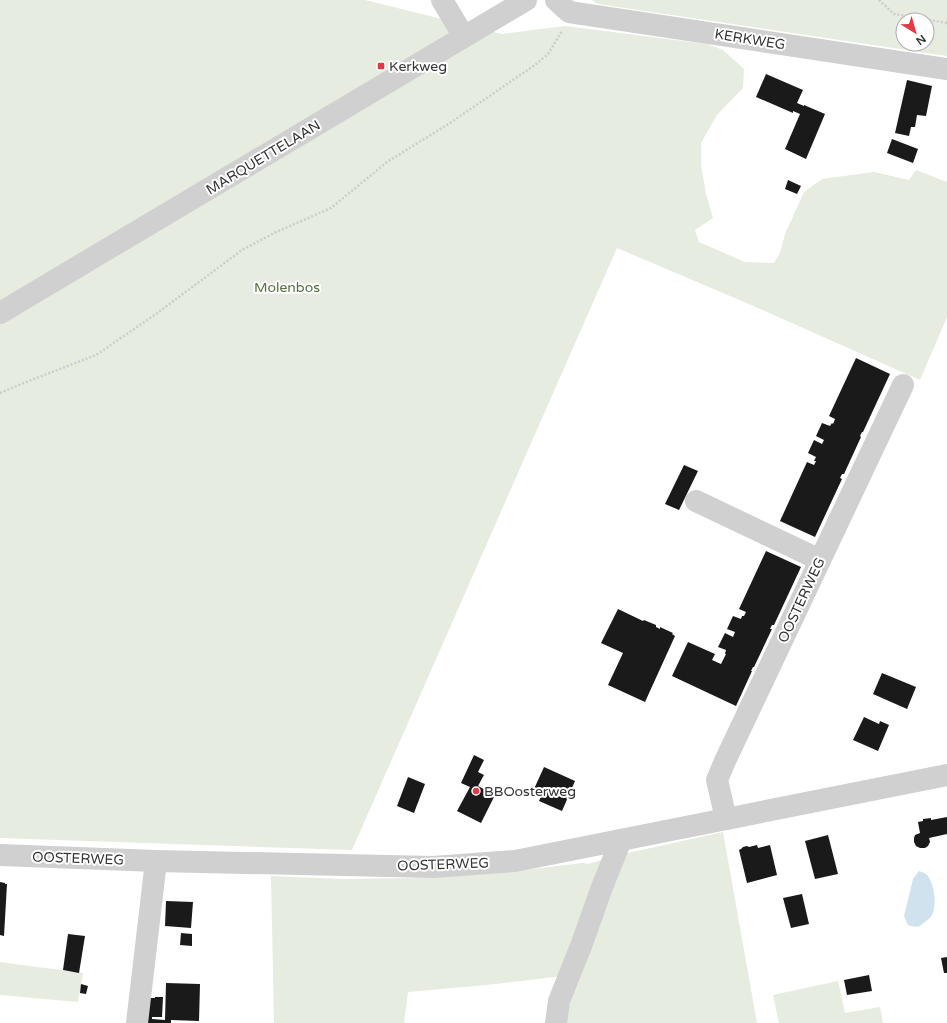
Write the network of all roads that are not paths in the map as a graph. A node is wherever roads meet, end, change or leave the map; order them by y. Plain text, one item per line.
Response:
1 (442, 0) edge
2 (526, 0) edge
3 (563, 6) edge
4 (464, 36) junction
5 (947, 69) edge
6 (0, 313) edge
7 (903, 385) dead end
8 (696, 501) dead end
9 (820, 560) junction
10 (947, 775) edge
11 (726, 819) junction
12 (621, 840) junction
13 (0, 855) edge
14 (156, 861) junction
15 (137, 1023) edge
16 (556, 1023) edge

1 - 4 street
2 - 4 street, MARQUETTELAAN
3 - 5 street, KERKWEG
4 - 6 street, MARQUETTELAAN
7 - 9 street, OOSTERWEG
8 - 9 street
9 - 11 street, OOSTERWEG
10 - 11 street, OOSTERWEG
11 - 12 street, OOSTERWEG
12 - 14 street, OOSTERWEG
12 - 16 street
13 - 14 street, OOSTERWEG
14 - 15 street

